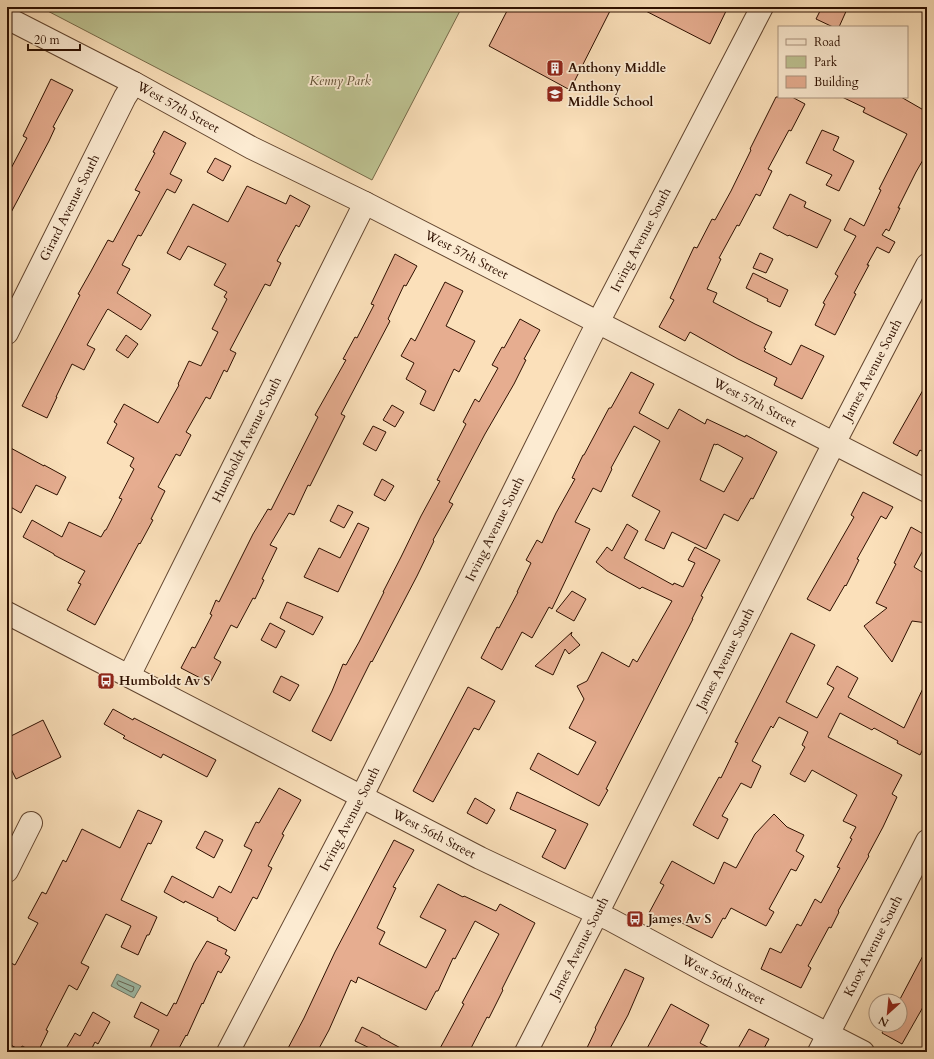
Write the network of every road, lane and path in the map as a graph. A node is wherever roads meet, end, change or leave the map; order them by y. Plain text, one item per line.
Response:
1 (762, 7) edge
2 (7, 18) edge
3 (134, 83) junction
4 (365, 203) junction
5 (927, 265) edge
6 (598, 322) junction
7 (7, 333) edge
8 (834, 443) junction
9 (927, 491) edge
10 (7, 613) edge
11 (129, 676) junction
12 (362, 796) junction
13 (31, 823) dead end
14 (927, 841) edge
15 (7, 871) edge
16 (597, 913) junction
17 (824, 1043) edge
18 (228, 1052) edge
19 (526, 1052) edge
20 (863, 1052) edge

1 - 6 street, Irving Avenue South
2 - 3 street, West 57th Street
3 - 4 street, West 57th Street
3 - 7 street, Girard Avenue South
4 - 6 street, West 57th Street
4 - 11 street, Humboldt Avenue South
5 - 8 street, James Avenue South
6 - 8 street, West 57th Street
6 - 12 street, Irving Avenue South
8 - 9 street, West 57th Street
8 - 16 street, James Avenue South
10 - 11 street, West 56th Street
11 - 12 street, West 56th Street
12 - 16 street, West 56th Street
12 - 18 street, Irving Avenue South
13 - 15 street
14 - 17 street, Knox Avenue South
16 - 17 street, West 56th Street
16 - 19 street, James Avenue South
17 - 20 street, West 56th Street

